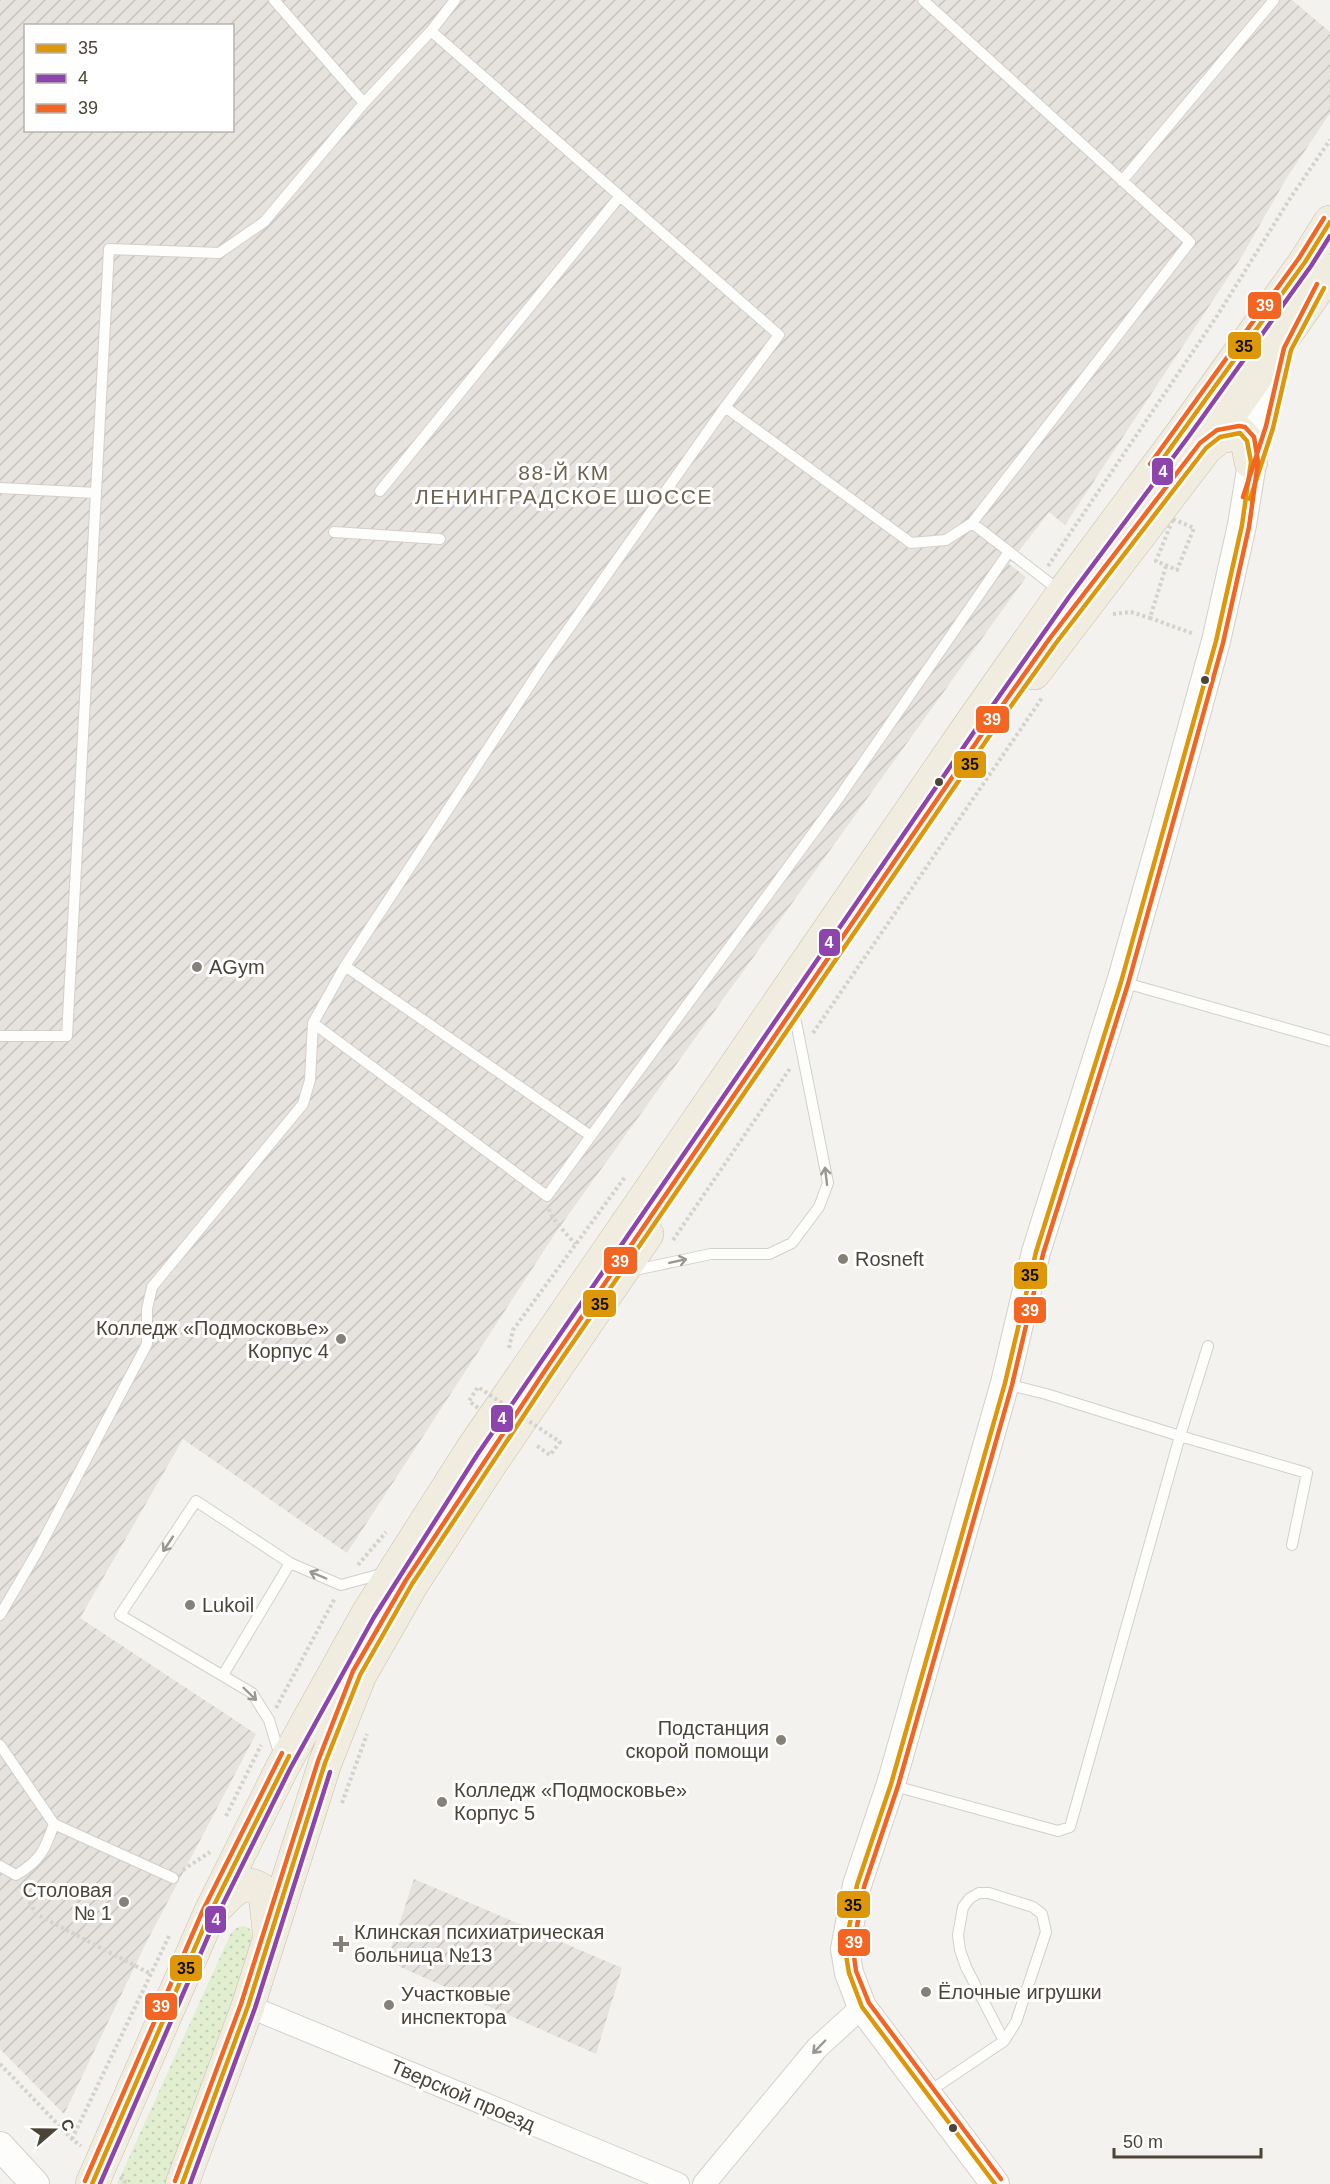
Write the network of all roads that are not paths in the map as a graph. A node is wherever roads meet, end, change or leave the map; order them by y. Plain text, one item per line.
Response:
1 (274, 0) edge
2 (455, 0) edge
3 (923, 0) edge
4 (1274, 0) edge
5 (431, 31) junction
6 (364, 103) junction
7 (1122, 181) junction
8 (620, 196) junction
9 (1330, 222) edge
10 (1322, 270) edge
11 (1283, 338) junction
12 (725, 407) junction
13 (1206, 448) junction
14 (1251, 462) junction
15 (0, 488) edge
16 (380, 491) dead end
17 (96, 493) junction
18 (972, 523) junction
19 (1242, 525) junction
20 (334, 532) dead end
21 (441, 539) dead end
22 (1008, 553) junction
23 (1063, 593) junction
24 (345, 966) junction
25 (1121, 982) junction
26 (795, 1017) junction
27 (312, 1023) junction
28 (0, 1036) edge
29 (1330, 1041) edge
30 (591, 1136) junction
31 (621, 1273) junction
32 (1208, 1346) dead end
33 (1005, 1383) junction
34 (1180, 1436) junction
35 (1292, 1545) dead end
36 (290, 1563) junction
37 (394, 1570) junction
38 (0, 1615) edge
39 (223, 1675) junction
40 (0, 1745) edge
41 (283, 1766) junction
42 (891, 1784) junction
43 (54, 1824) junction
44 (0, 1866) edge
45 (173, 1878) road end
46 (210, 1913) junction
47 (270, 1939) junction
48 (248, 2006) junction
49 (862, 2007) junction
50 (1005, 2041) junction
51 (927, 2093) junction
52 (0, 2146) edge
53 (106, 2176) edge
54 (35, 2184) edge
55 (182, 2184) edge
56 (678, 2184) edge
57 (704, 2184) edge
58 (995, 2184) edge

1 - 6 lane
2 - 5 lane
3 - 7 lane
4 - 7 lane
5 - 6 lane
5 - 8 lane
6 - 17 lane
7 - 18 lane
8 - 12 lane
8 - 16 lane
9 - 10 highway
10 - 11 highway
10 - 19 street
10 - 23 highway
11 - 13 highway
11 - 14 street
12 - 18 lane
12 - 24 lane
13 - 14 highway
13 - 26 highway
14 - 19 street
15 - 17 lane
17 - 28 lane
18 - 22 lane
19 - 25 street
20 - 21 lane
22 - 23 lane
22 - 30 lane
23 - 37 highway
24 - 27 lane
24 - 30 lane
25 - 29 lane
25 - 33 street
26 - 31 highway
31 -> 26 lane
27 - 30 lane
27 - 38 lane
31 - 47 highway
32 - 34 lane
33 - 34 lane
33 - 42 street
34 - 35 lane
34 - 42 lane
37 -> 36 lane
36 - 39 lane
36 -> 39 lane
37 - 41 highway
39 -> 41 lane
40 - 43 lane
41 - 46 highway
42 - 49 street
43 - 44 lane
43 - 45 lane
46 - 47 highway
46 - 53 highway
47 - 48 highway
48 - 55 highway
48 - 56 street, Тверской проезд
49 - 51 street
49 -> 57 street
50 - 50 lane
50 - 51 lane
51 - 58 street
52 - 54 street

